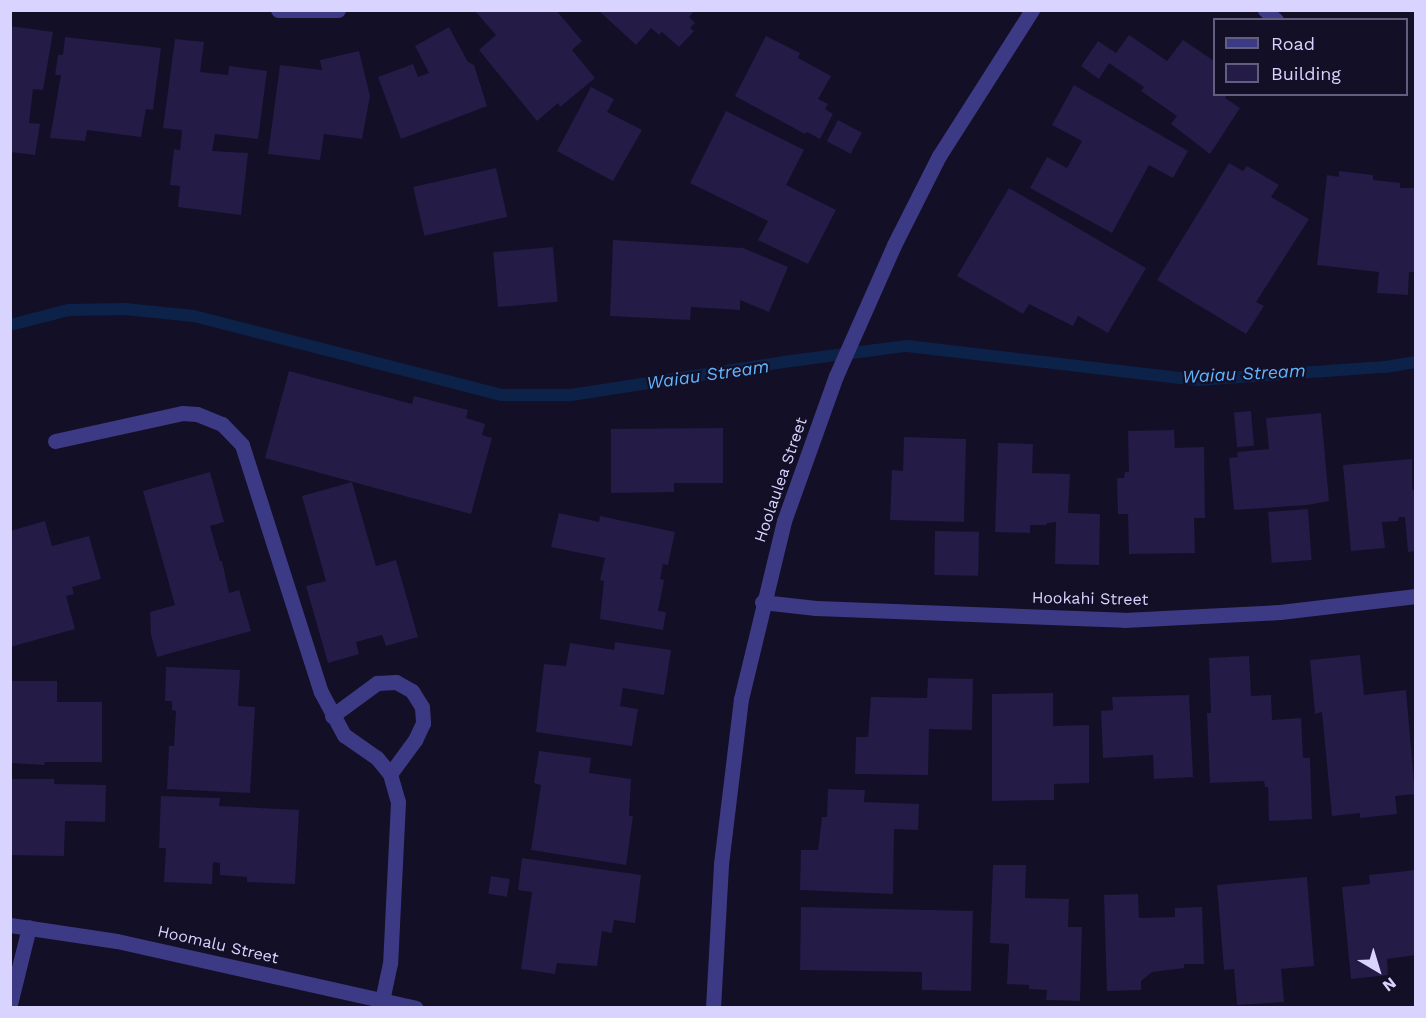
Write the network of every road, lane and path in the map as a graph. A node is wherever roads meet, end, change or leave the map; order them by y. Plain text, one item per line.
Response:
1 (278, 10) edge
2 (338, 10) edge
3 (1032, 10) edge
4 (56, 441) dead end
5 (1416, 596) edge
6 (762, 602) junction
7 (332, 716) junction
8 (390, 774) junction
9 (10, 925) edge
10 (29, 927) junction
11 (382, 1001) junction
12 (10, 1004) edge
13 (416, 1008) edge
14 (713, 1008) edge

1 - 2 street
3 - 6 street, Hoolaulea Street
4 - 7 street
5 - 6 street, Hookahi Street
6 - 14 street, Hoolaulea Street
7 - 8 street
7 - 8 street
8 - 11 street
9 - 10 street, Hoomalu Street
10 - 11 street, Hoomalu Street
10 - 12 street
11 - 13 street, Hoomalu Street

